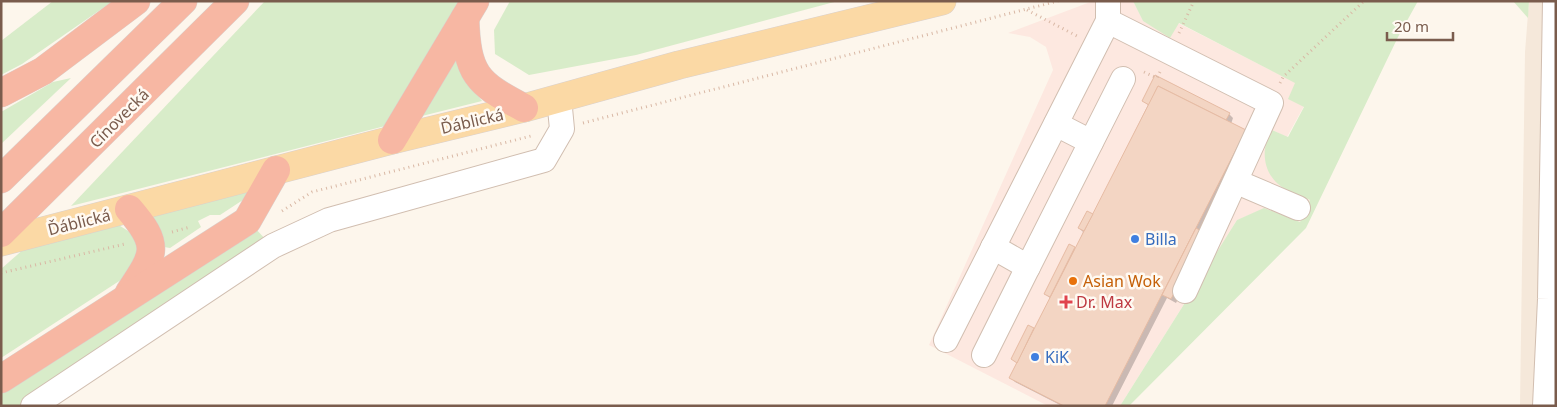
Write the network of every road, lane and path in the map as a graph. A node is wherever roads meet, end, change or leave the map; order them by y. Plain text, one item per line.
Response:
1 (136, 1) edge
2 (183, 1) edge
3 (235, 1) edge
4 (942, 1) edge
5 (1058, 1) edge
6 (1364, 1) edge
7 (1555, 1) edge
8 (470, 10) edge
9 (1108, 11) edge
10 (1554, 70) edge
11 (1283, 77) dead end
12 (1123, 79) dead end
13 (1, 93) edge
14 (559, 98) junction
15 (524, 108) junction
16 (1056, 124) junction
17 (562, 129) junction
18 (392, 140) junction
19 (1091, 142) junction
20 (276, 170) junction
21 (9, 172) edge
22 (1237, 182) junction
23 (1298, 208) dead end
24 (129, 209) junction
25 (280, 212) dead end
26 (1, 232) edge
27 (1, 242) edge
28 (993, 247) junction
29 (1028, 266) junction
30 (1185, 291) dead end
31 (125, 298) junction
32 (1553, 299) edge
33 (946, 340) dead end
34 (984, 354) dead end
35 (1, 379) edge
36 (33, 406) edge
37 (1545, 406) edge

1 - 13 highway
2 - 21 highway
3 - 26 highway, Cínovecká
4 - 14 main road, Ďáblická
5 - 17 path
6 - 11 path
7 - 10 street
8 - 15 highway
8 - 18 highway
9 - 16 street
9 - 22 street
10 - 32 street
12 - 19 street
14 - 15 main road, Ďáblická
14 - 17 street
15 - 18 main road, Ďáblická
16 - 19 street
16 - 28 street
17 - 25 path
17 - 36 street
18 - 20 main road, Ďáblická
19 - 29 street
20 - 24 main road, Ďáblická
20 - 31 highway
22 - 23 street
22 - 30 street
24 - 27 main road, Ďáblická
24 - 31 highway
28 - 29 street
28 - 33 street
29 - 34 street
31 - 35 highway
32 - 37 street

